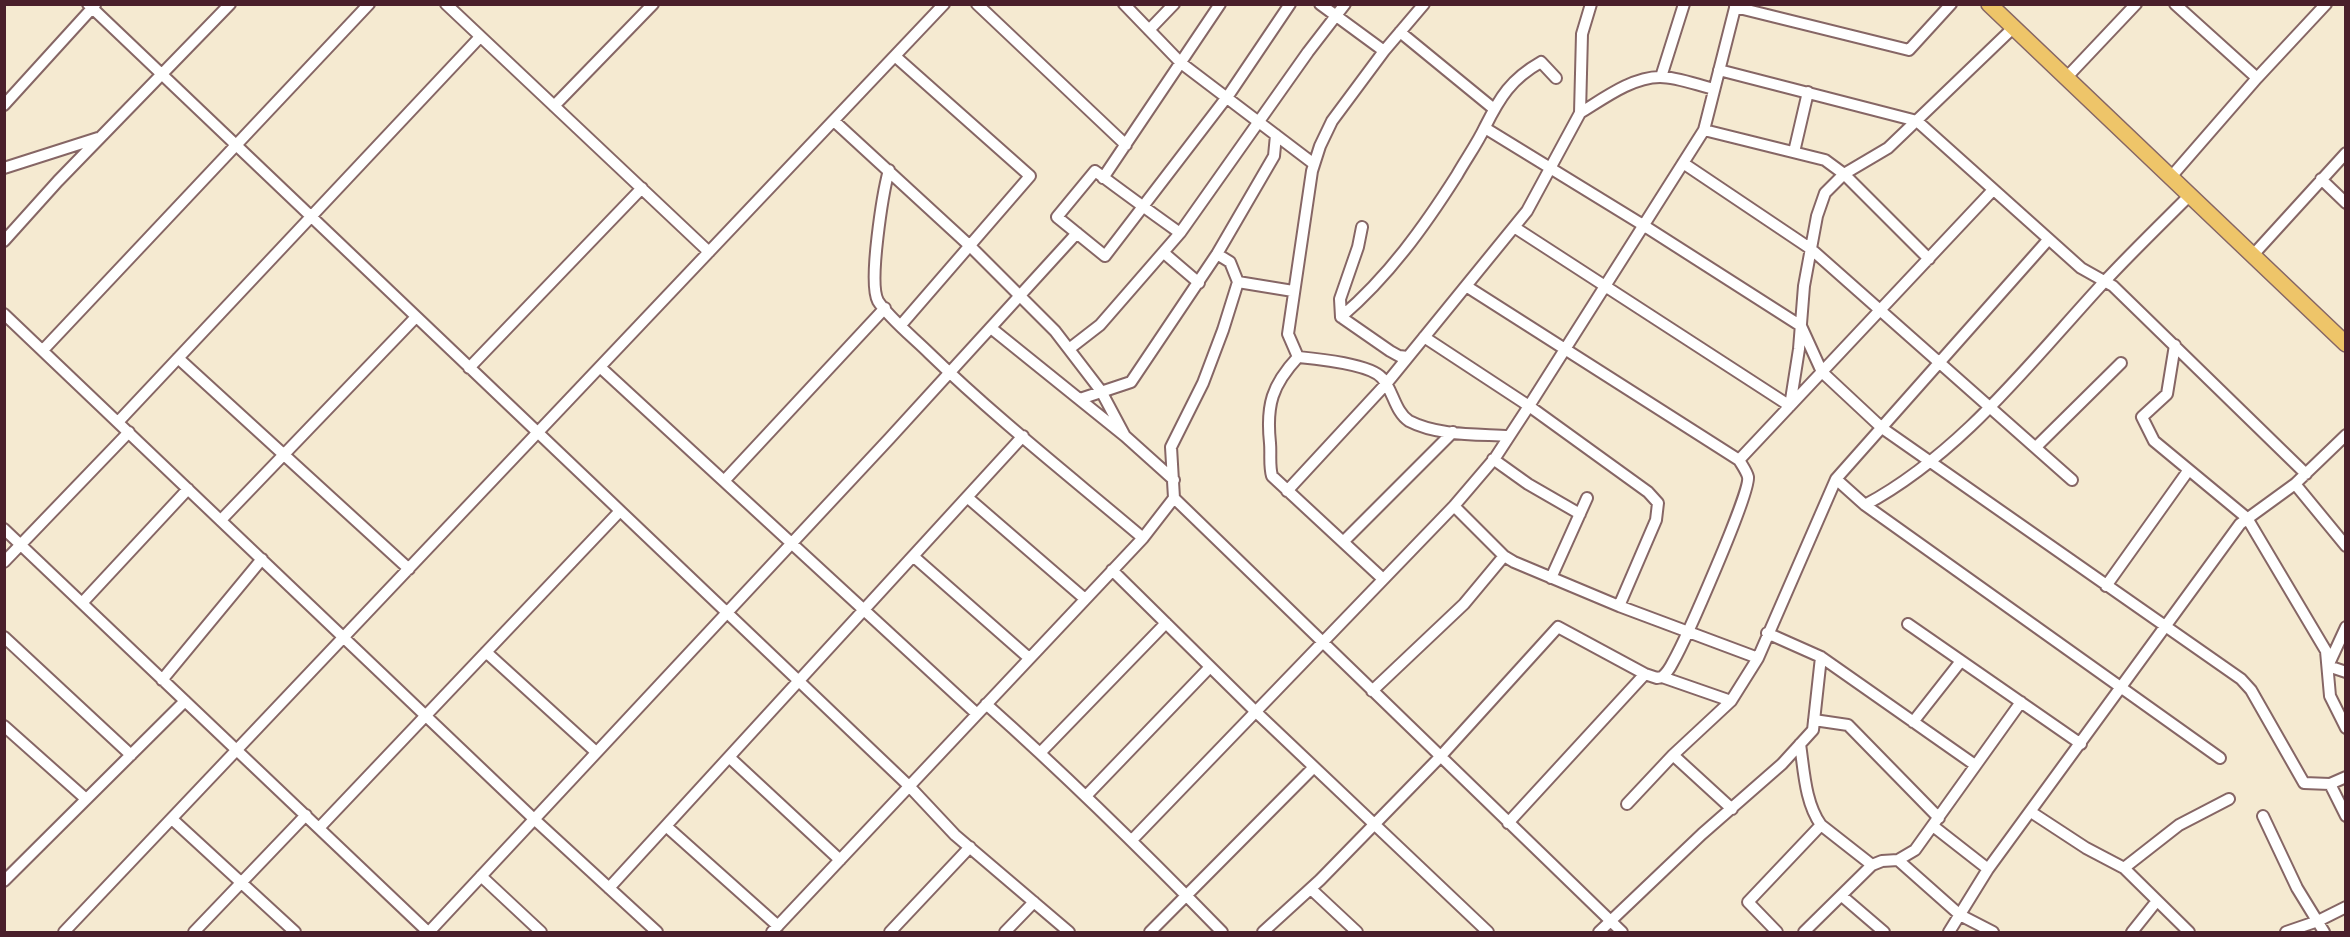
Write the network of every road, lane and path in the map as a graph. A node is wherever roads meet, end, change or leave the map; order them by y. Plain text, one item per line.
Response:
1 (230, 4) edge
2 (369, 4) edge
3 (446, 4) edge
4 (653, 4) edge
5 (944, 4) edge
6 (977, 4) edge
7 (1124, 4) edge
8 (1174, 4) edge
9 (1220, 4) edge
10 (1290, 4) edge
11 (1320, 4) edge
12 (1345, 4) edge
13 (1425, 4) edge
14 (1591, 4) edge
15 (1684, 4) edge
16 (1951, 4) edge
17 (1989, 4) edge
18 (2136, 4) edge
19 (2175, 4) edge
20 (2325, 4) edge
21 (92, 6) edge
22 (1735, 6) edge
23 (1336, 15) junction
24 (2013, 28) junction
25 (1149, 30) junction
26 (1400, 32) junction
27 (480, 36) junction
28 (1384, 51) junction
29 (896, 57) junction
30 (1181, 63) junction
31 (1719, 70) junction
32 (163, 74) junction
33 (1661, 77) junction
34 (1556, 78) dead end
35 (2066, 78) junction
36 (2257, 78) junction
37 (1714, 89) junction
38 (1808, 92) junction
39 (1227, 98) junction
40 (4, 105) edge
41 (554, 106) junction
42 (1494, 109) junction
43 (1580, 113) junction
44 (834, 121) junction
45 (1917, 121) junction
46 (1258, 122) junction
47 (1485, 128) junction
48 (1704, 130) junction
49 (1276, 135) junction
50 (101, 137) junction
51 (236, 145) junction
52 (1126, 145) junction
53 (1794, 152) junction
54 (2346, 153) edge
55 (1683, 163) junction
56 (1314, 164) junction
57 (4, 168) edge
58 (1549, 168) junction
59 (889, 171) junction
60 (1844, 174) junction
61 (1103, 178) junction
62 (2170, 178) junction
63 (2321, 179) junction
64 (642, 188) junction
65 (1993, 190) junction
66 (2189, 196) junction
67 (2346, 203) edge
68 (1143, 206) junction
69 (312, 217) junction
70 (1643, 225) junction
71 (1362, 227) dead end
72 (1514, 227) junction
73 (1077, 233) junction
74 (1180, 233) junction
75 (2049, 240) junction
76 (4, 241) edge
77 (970, 246) junction
78 (1811, 249) junction
79 (709, 252) junction
80 (1164, 253) junction
81 (1217, 254) junction
82 (2253, 255) junction
83 (1929, 259) junction
84 (2105, 281) junction
85 (1238, 282) junction
86 (1199, 283) junction
87 (1466, 286) junction
88 (1606, 287) junction
89 (1293, 291) junction
90 (1020, 297) junction
91 (885, 308) junction
92 (1881, 309) junction
93 (4, 314) edge
94 (416, 317) junction
95 (1341, 317) junction
96 (901, 325) junction
97 (1801, 326) junction
98 (991, 328) junction
99 (1424, 337) junction
100 (2346, 344) edge
101 (2175, 345) junction
102 (1069, 349) junction
103 (42, 350) junction
104 (1564, 350) junction
105 (1298, 357) junction
106 (1408, 357) junction
107 (178, 358) junction
108 (1939, 363) junction
109 (2121, 363) dead end
110 (600, 367) junction
111 (469, 368) junction
112 (949, 372) junction
113 (1822, 372) junction
114 (1386, 384) junction
115 (1101, 391) junction
116 (1080, 399) junction
117 (1529, 406) junction
118 (1790, 406) junction
119 (1990, 406) junction
120 (118, 422) junction
121 (1882, 428) junction
122 (129, 432) junction
123 (1452, 432) junction
124 (537, 434) junction
125 (2346, 435) edge
126 (1023, 436) junction
127 (1125, 436) junction
128 (1509, 436) junction
129 (2036, 447) junction
130 (284, 455) junction
131 (1493, 459) junction
132 (1739, 460) junction
133 (1930, 461) junction
134 (2188, 471) junction
135 (2306, 474) junction
136 (1836, 479) junction
137 (1173, 480) junction
138 (2072, 480) dead end
139 (724, 481) junction
140 (2295, 484) junction
141 (188, 489) junction
142 (1287, 491) junction
143 (967, 497) junction
144 (1174, 498) junction
145 (1587, 498) dead end
146 (1865, 505) junction
147 (1454, 506) junction
148 (620, 511) junction
149 (1580, 514) junction
150 (2247, 519) junction
151 (221, 520) junction
152 (4, 529) edge
153 (1143, 538) junction
154 (1342, 542) junction
155 (791, 543) junction
156 (21, 545) junction
157 (2346, 546) edge
158 (913, 556) junction
159 (1504, 556) junction
160 (262, 560) junction
161 (4, 562) edge
162 (409, 569) junction
163 (1112, 570) junction
164 (1551, 578) junction
165 (1383, 579) junction
166 (2106, 586) junction
167 (1084, 599) junction
168 (82, 603) junction
169 (1619, 606) junction
170 (864, 610) junction
171 (727, 611) junction
172 (1166, 623) junction
173 (1908, 624) dead end
174 (2346, 627) edge
175 (2165, 628) junction
176 (1688, 631) junction
177 (1767, 633) junction
178 (4, 637) edge
179 (344, 638) junction
180 (1322, 644) junction
181 (486, 652) junction
182 (1821, 657) junction
183 (1029, 658) junction
184 (1758, 658) junction
185 (1961, 661) junction
186 (2328, 666) junction
187 (1210, 667) junction
188 (2346, 672) edge
189 (1645, 674) junction
190 (1662, 677) junction
191 (162, 680) junction
192 (799, 681) junction
193 (2122, 687) junction
194 (1372, 691) junction
195 (185, 701) junction
196 (1731, 701) junction
197 (2021, 702) junction
198 (986, 704) junction
199 (1256, 712) junction
200 (977, 714) junction
201 (426, 716) junction
202 (1814, 720) junction
203 (1913, 722) junction
204 (4, 726) edge
205 (2346, 728) edge
206 (1800, 744) junction
207 (2081, 744) junction
208 (238, 750) junction
209 (596, 752) junction
210 (1040, 753) junction
211 (131, 755) junction
212 (1673, 755) junction
213 (729, 757) junction
214 (1440, 757) junction
215 (2220, 758) dead end
216 (1975, 765) junction
217 (2346, 765) edge
218 (1314, 767) junction
219 (2344, 777) edge
220 (2330, 784) junction
221 (909, 786) junction
222 (1086, 796) junction
223 (2229, 799) dead end
224 (86, 800) junction
225 (1627, 804) dead end
226 (1732, 809) junction
227 (2031, 812) junction
228 (306, 815) junction
229 (2263, 816) dead end
230 (2346, 816) edge
231 (172, 819) junction
232 (534, 819) junction
233 (1936, 822) junction
234 (1508, 823) junction
235 (1374, 824) junction
236 (1821, 825) junction
237 (666, 826) junction
238 (320, 828) junction
239 (1132, 840) junction
240 (970, 847) junction
241 (840, 860) junction
242 (1898, 860) junction
243 (1872, 865) junction
244 (2124, 868) junction
245 (1989, 869) junction
246 (481, 876) junction
247 (4, 881) edge
248 (241, 883) junction
249 (609, 888) junction
250 (1311, 889) junction
251 (1186, 895) junction
252 (1842, 896) junction
253 (1034, 902) junction
254 (2156, 902) junction
255 (2346, 907) edge
256 (1960, 915) junction
257 (1610, 920) junction
258 (2318, 921) junction
259 (775, 929) edge
260 (64, 933) edge
261 (194, 933) edge
262 (294, 933) edge
263 (428, 933) edge
264 (541, 933) edge
265 (657, 933) edge
266 (890, 933) edge
267 (1005, 933) edge
268 (1069, 933) edge
269 (1150, 933) edge
270 (1222, 933) edge
271 (1263, 933) edge
272 (1357, 933) edge
273 (1488, 933) edge
274 (1599, 933) edge
275 (1622, 933) edge
276 (1777, 933) edge
277 (1804, 933) edge
278 (1884, 933) edge
279 (1949, 933) edge
280 (1993, 933) edge
281 (2132, 933) edge
282 (2189, 933) edge
283 (2286, 933) edge
284 (2324, 933) edge

1 - 32 street
2 - 51 street
3 - 27 street
4 - 41 street
5 - 29 street
6 - 52 street
7 - 25 street
8 - 25 street
9 - 30 street
10 - 39 street
11 - 23 street
12 - 23 street
13 - 26 street
14 - 43 street
15 - 33 street
16 - 22 street
17 - 24 main road
18 - 35 street
19 - 36 street
20 - 36 street
21 - 32 street
21 - 40 street
22 - 31 street
23 - 28 street
23 - 46 street
24 - 35 main road
24 - 45 street
25 - 30 street
26 - 28 street
26 - 42 street
27 - 41 street
27 - 69 street
28 - 56 street
29 - 44 street
29 - 77 street
30 - 39 street
30 - 52 street
31 - 37 street
31 - 38 street
32 - 50 street
32 - 51 street
33 - 37 street
33 - 43 street
34 - 42 street
35 - 62 main road
36 - 62 street
37 - 48 street
38 - 45 street
38 - 53 street
39 - 46 street
39 - 68 street
41 - 64 street
42 - 47 street
43 - 58 street
44 - 59 street
44 - 79 street
45 - 60 street
45 - 65 street
46 - 49 street
46 - 74 street
47 - 58 street
47 - 95 street
48 - 53 street
48 - 55 street
49 - 56 street
49 - 81 street
50 - 57 street
50 - 76 street
51 - 69 street
51 - 103 street
52 - 61 street
53 - 60 street
54 - 63 street
55 - 70 street
55 - 78 street
56 - 89 street
58 - 70 street
58 - 72 street
59 - 77 street
59 - 91 street
60 - 78 street
60 - 83 street
61 - 68 street
61 - 73 street
62 - 66 main road
63 - 67 street
63 - 82 street
64 - 79 street
64 - 111 street
65 - 75 street
65 - 83 street
66 - 82 main road
66 - 84 street
68 - 73 street
68 - 74 street
69 - 94 street
69 - 107 street
70 - 88 street
70 - 97 street
71 - 95 street
72 - 87 street
72 - 88 street
73 - 90 street
74 - 80 street
75 - 84 street
75 - 108 street
77 - 90 street
77 - 96 street
78 - 92 street
78 - 97 street
79 - 110 street
80 - 86 street
80 - 102 street
81 - 85 street
81 - 86 street
82 - 100 main road
83 - 92 street
84 - 101 street
84 - 119 street
85 - 89 street
85 - 137 street
86 - 115 street
87 - 99 street
87 - 104 street
88 - 104 street
88 - 118 street
89 - 105 street
90 - 98 street
90 - 102 street
91 - 96 street
91 - 139 street
92 - 108 street
92 - 113 street
93 - 103 street
94 - 111 street
94 - 130 street
95 - 106 street
96 - 112 street
97 - 113 street
97 - 118 street
98 - 112 street
98 - 116 street
99 - 106 street
99 - 117 street
101 - 134 street
101 - 135 street
102 - 115 street
103 - 120 street
104 - 117 street
104 - 132 street
105 - 114 street
105 - 142 street
106 - 114 street
107 - 120 street
107 - 130 street
108 - 119 street
108 - 121 street
109 - 129 street
110 - 124 street
110 - 139 street
111 - 124 street
112 - 126 street
112 - 155 street
113 - 118 street
113 - 121 street
114 - 123 street
114 - 142 street
115 - 116 street
115 - 127 street
116 - 127 street
117 - 128 street
117 - 169 street
118 - 132 street
119 - 129 street
119 - 133 street
120 - 122 street
121 - 133 street
121 - 136 street
122 - 141 street
122 - 156 street
123 - 128 street
123 - 154 street
124 - 148 street
124 - 162 street
125 - 135 street
126 - 143 street
126 - 153 street
127 - 137 street
128 - 131 street
129 - 138 street
130 - 151 street
130 - 162 street
131 - 147 street
131 - 149 street
132 - 176 street
133 - 146 street
133 - 166 street
134 - 150 street
134 - 166 street
135 - 140 street
136 - 146 street
136 - 177 street
137 - 144 street
139 - 155 street
140 - 150 street
140 - 157 street
141 - 151 street
141 - 168 street
142 - 154 street
143 - 158 street
143 - 167 street
144 - 153 street
144 - 180 street
145 - 149 street
146 - 193 street
147 - 159 street
147 - 165 street
148 - 171 street
148 - 181 street
149 - 164 street
150 - 175 street
150 - 186 street
151 - 160 street
152 - 156 street
153 - 163 street
154 - 165 street
155 - 170 street
155 - 171 street
156 - 161 street
156 - 168 street
158 - 170 street
158 - 183 street
159 - 164 street
159 - 194 street
160 - 179 street
160 - 191 street
162 - 179 street
163 - 167 street
163 - 172 street
164 - 169 street
165 - 180 street
166 - 175 street
167 - 183 street
168 - 191 street
169 - 176 street
170 - 192 street
170 - 200 street
171 - 192 street
171 - 209 street
172 - 187 street
172 - 210 street
173 - 185 street
174 - 186 street
175 - 193 street
175 - 220 street
176 - 184 street
176 - 190 street
177 - 182 street
177 - 184 street
178 - 211 street
179 - 201 street
179 - 208 street
180 - 194 street
180 - 199 street
181 - 201 street
181 - 209 street
182 - 202 street
182 - 203 street
183 - 198 street
184 - 196 street
185 - 197 street
185 - 203 street
186 - 188 street
186 - 205 street
187 - 199 street
187 - 222 street
189 - 190 street
189 - 214 street
189 - 234 street
190 - 196 street
191 - 195 street
192 - 213 street
192 - 221 street
193 - 207 street
193 - 215 street
194 - 214 street
195 - 208 street
195 - 211 street
196 - 212 street
197 - 207 street
197 - 216 street
198 - 200 street
198 - 210 street
199 - 218 street
199 - 239 street
200 - 221 street
201 - 232 street
201 - 238 street
202 - 206 street
202 - 233 street
203 - 216 street
204 - 224 street
206 - 226 street
206 - 236 street
207 - 227 street
208 - 228 street
208 - 231 street
209 - 232 street
210 - 222 street
211 - 224 street
212 - 225 street
212 - 226 street
213 - 237 street
213 - 241 street
214 - 234 street
214 - 235 street
216 - 233 street
217 - 219 street
218 - 235 street
218 - 251 street
219 - 220 street
220 - 230 street
221 - 240 street
221 - 241 street
222 - 239 street
223 - 244 street
224 - 247 street
226 - 257 street
227 - 244 street
227 - 245 street
228 - 238 street
228 - 248 street
229 - 258 street
231 - 248 street
231 - 260 street
232 - 246 street
232 - 249 street
233 - 242 street
233 - 245 street
234 - 257 street
235 - 250 street
235 - 273 street
236 - 243 street
236 - 276 street
237 - 249 street
237 - 259 street
238 - 263 street
239 - 251 street
240 - 253 street
240 - 266 street
241 - 259 street
242 - 243 street
242 - 256 street
243 - 252 street
244 - 254 street
245 - 256 street
246 - 263 street
246 - 264 street
248 - 261 street
248 - 262 street
249 - 265 street
250 - 271 street
250 - 272 street
251 - 269 street
251 - 270 street
252 - 277 street
252 - 278 street
253 - 267 street
253 - 268 street
254 - 281 street
254 - 282 street
255 - 258 street
256 - 279 street
256 - 280 street
257 - 274 street
257 - 275 street
258 - 283 street
258 - 284 street

